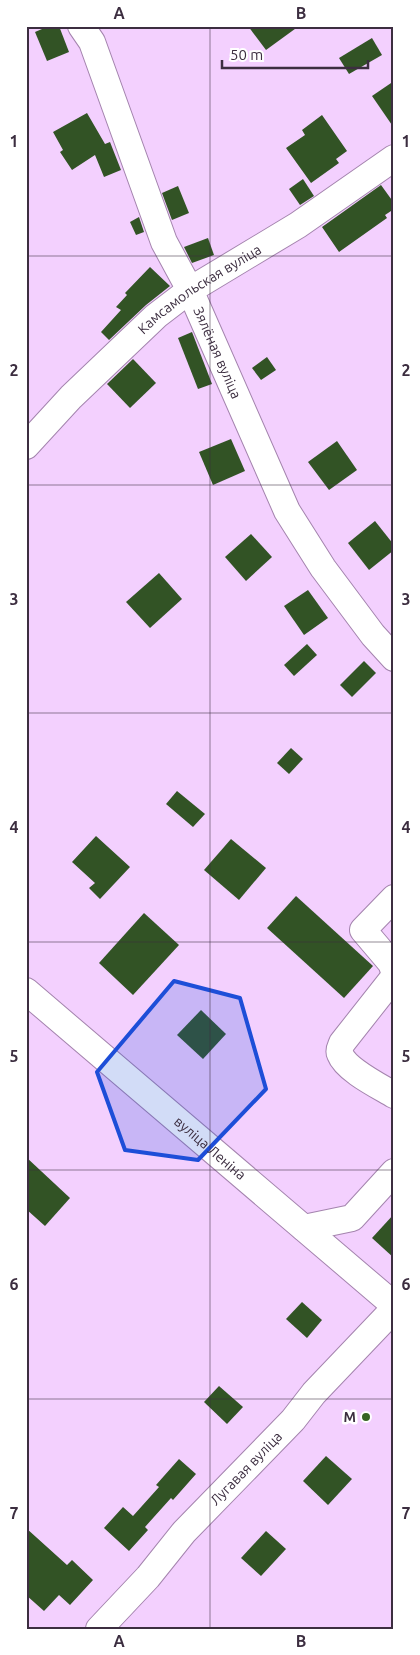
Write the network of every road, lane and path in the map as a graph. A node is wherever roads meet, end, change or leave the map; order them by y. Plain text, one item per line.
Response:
1 (81, 26) edge
2 (394, 158) edge
3 (190, 290) junction
4 (26, 446) edge
5 (394, 658) edge
6 (394, 898) edge
7 (394, 971) edge
8 (394, 977) edge
9 (26, 991) edge
10 (394, 1096) edge
11 (394, 1172) edge
12 (352, 1218) junction
13 (304, 1228) junction
14 (344, 1262) junction
15 (394, 1305) edge
16 (394, 1310) edge
17 (99, 1629) edge

1 - 3 street, Зялёная вуліца
2 - 3 street, Камсамольская вуліца
3 - 4 street, Камсамольская вуліца
3 - 5 street, Зялёная вуліца
6 - 7 street
8 - 10 street
9 - 13 street, вуліца Леніна
11 - 12 street
12 - 13 street
12 - 14 street
13 - 14 street, вуліца Леніна
14 - 15 street, вуліца Леніна
16 - 17 street, Лугавая вуліца

